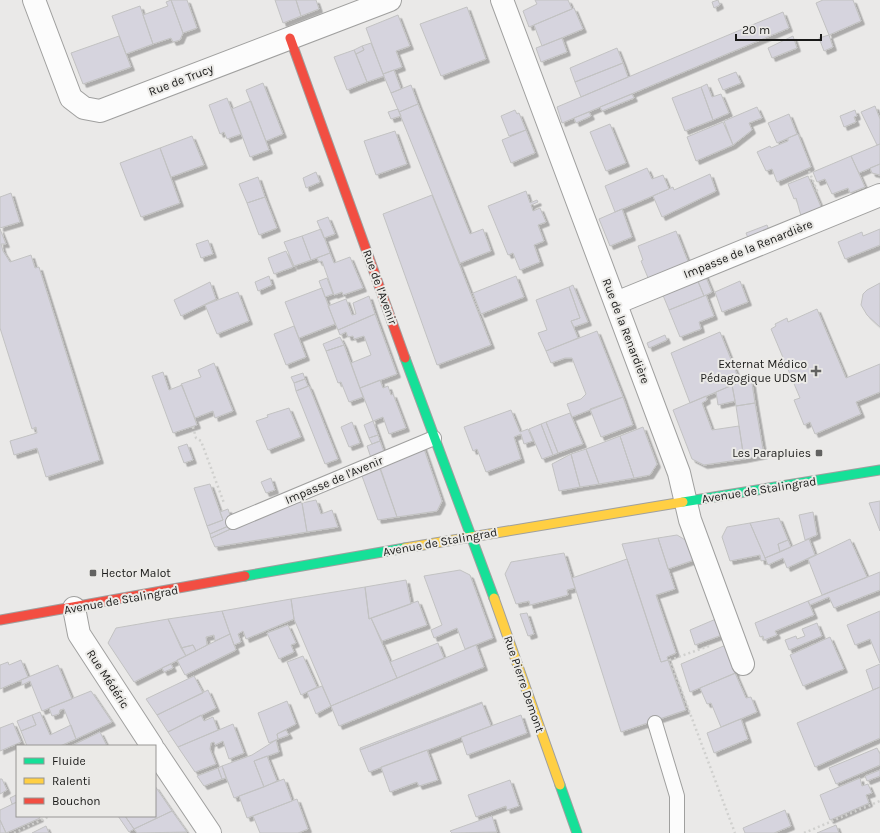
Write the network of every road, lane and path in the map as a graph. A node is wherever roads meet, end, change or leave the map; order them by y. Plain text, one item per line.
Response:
1 (34, 0) edge
2 (390, 0) edge
3 (502, 0) edge
4 (290, 38) junction
5 (880, 194) edge
6 (616, 303) junction
7 (193, 427) dead end
8 (434, 438) junction
9 (880, 470) edge
10 (687, 500) junction
11 (230, 516) joint
12 (472, 536) junction
13 (74, 608) junction
14 (0, 620) edge
15 (733, 637) junction
16 (743, 664) dead end
17 (655, 723) dead end
18 (151, 745) edge
19 (156, 752) edge
20 (880, 801) edge
21 (48, 817) edge
22 (14, 833) edge
23 (210, 833) edge
24 (577, 833) edge
25 (677, 833) edge
26 (735, 833) edge
27 (804, 833) edge

1 - 4 street, Rue de Trucy
2 - 4 street, Rue de Trucy
3 - 6 street, Rue de la Renardière
4 - 8 main road, Rue de l'Avenir
5 - 6 street, Impasse de la Renardière
6 - 10 street, Rue de la Renardière
7 - 11 path
8 - 11 lane, Impasse de l'Avenir
8 - 12 main road, Rue de l'Avenir
9 - 10 main road, Avenue de Stalingrad
10 - 12 main road, Avenue de Stalingrad
10 - 15 street, Rue de la Renardière
12 - 13 main road, Avenue de Stalingrad
12 - 24 main road, Rue Pierre Demont
13 - 14 main road, Avenue de Stalingrad
13 - 18 street, Rue Médéric
15 - 16 street, Rue de la Renardière
15 - 26 path
17 - 25 lane
19 - 23 street
20 - 27 path
21 - 22 path

